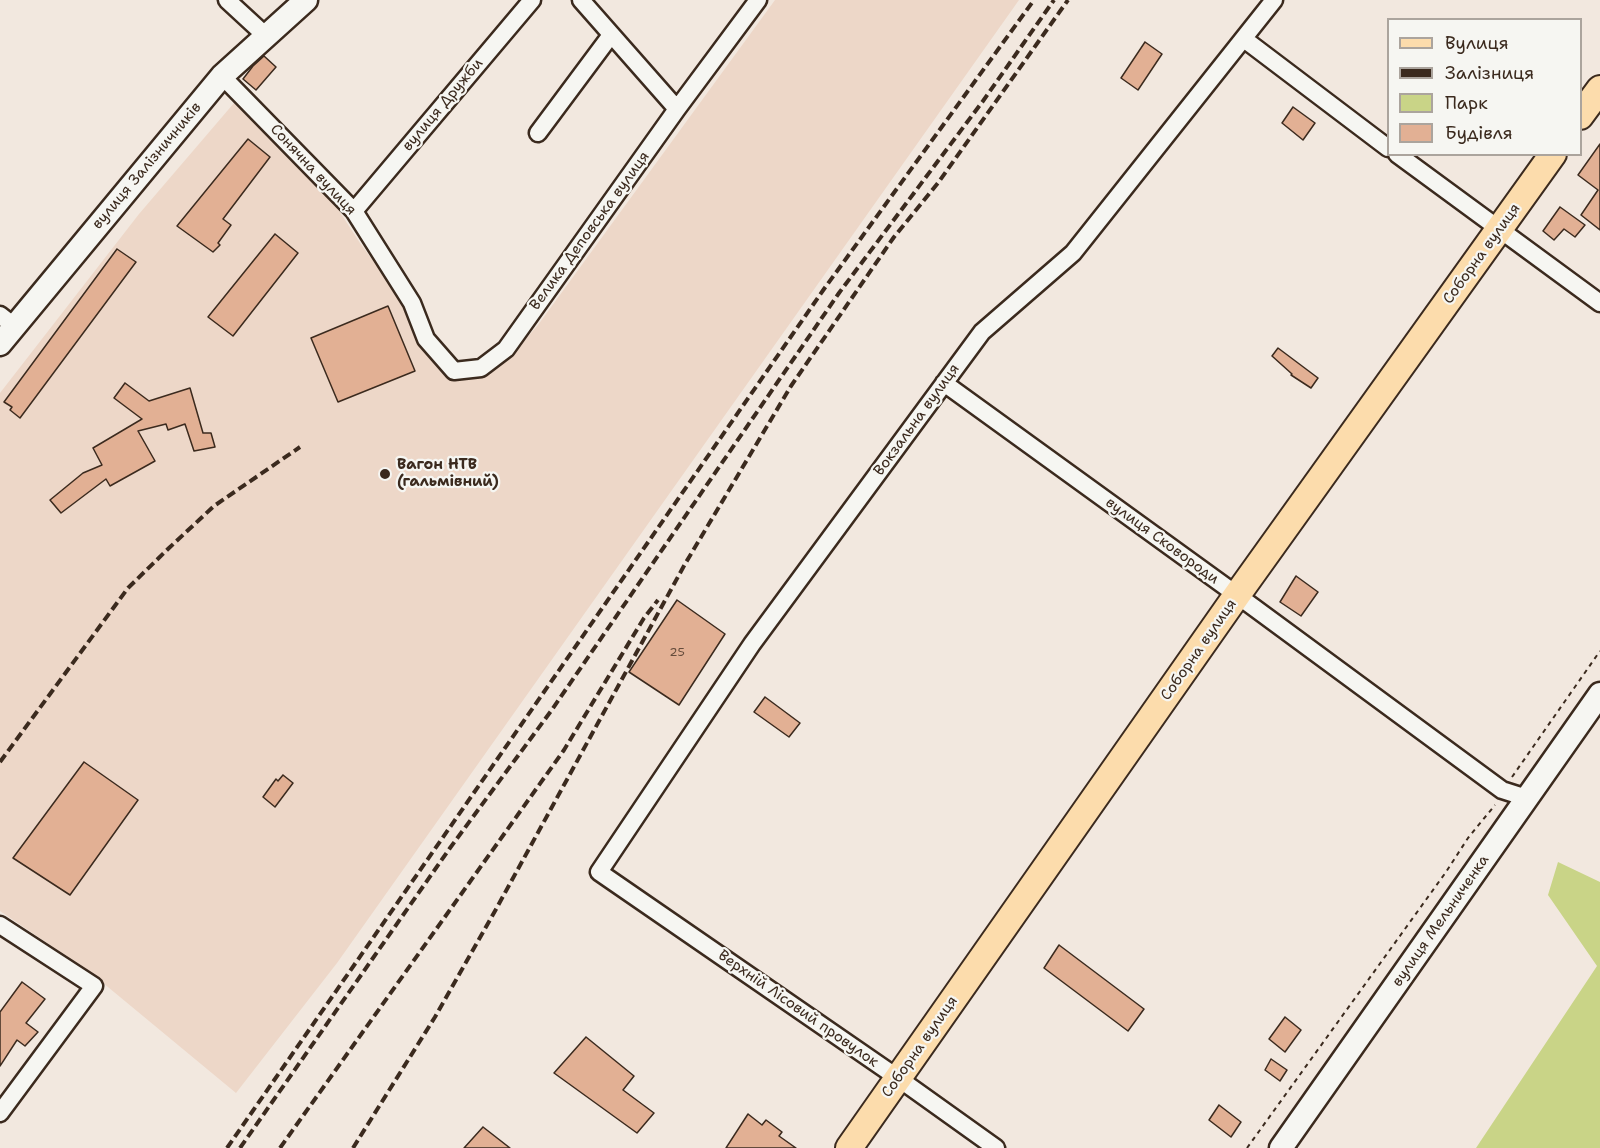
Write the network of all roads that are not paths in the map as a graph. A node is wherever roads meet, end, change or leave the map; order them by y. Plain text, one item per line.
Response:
1 (227, 0) edge
2 (306, 0) edge
3 (532, 0) edge
4 (581, 0) edge
5 (758, 0) edge
6 (1274, 0) edge
7 (611, 35) junction
8 (266, 36) junction
9 (1244, 39) junction
10 (222, 76) junction
11 (1600, 89) edge
12 (677, 109) junction
13 (1582, 115) edge
14 (538, 133) dead end
15 (1387, 146) edge
16 (1400, 156) edge
17 (1552, 156) edge
18 (354, 211) junction
19 (1499, 230) junction
20 (412, 303) joint
21 (1600, 303) edge
22 (7, 320) edge
23 (0, 344) edge
24 (944, 383) junction
25 (1237, 595) junction
26 (1600, 694) edge
27 (1527, 798) junction
28 (599, 872) joint
29 (0, 925) edge
30 (898, 1078) junction
31 (0, 1113) edge
32 (849, 1148) edge
33 (996, 1148) edge
34 (1281, 1148) edge

1 - 8 street
2 - 8 street, вулиця Залізничників
3 - 18 street, вулиця Дружби
4 - 7 street
5 - 12 street, Велика Деповська вулиця
6 - 9 street, Вокзальна вулиця
7 - 12 street
7 - 14 street
8 - 10 street, вулиця Залізничників
9 - 15 street
9 - 24 street, Вокзальна вулиця
10 - 18 street, Сонячна вулиця
10 - 22 street, вулиця Залізничників
11 - 13 main road
12 - 20 street, Велика Деповська вулиця
16 - 19 street
17 - 19 main road, Соборна вулиця
18 - 20 street, Сонячна вулиця
19 - 21 street
19 - 25 main road, Соборна вулиця
22 - 23 street, вулиця Залізничників
24 - 25 street, вулиця Сковороди
24 - 28 street, Вокзальна вулиця
25 - 27 street, вулиця Сковороди
25 - 30 main road, Соборна вулиця
26 - 27 street, вулиця Мельниченка
27 - 34 street, вулиця Мельниченка
28 - 30 street, Верхній Лісовий провулок
29 - 31 street
30 - 32 main road, Соборна вулиця
30 - 33 street, Верхній Лісовий провулок

